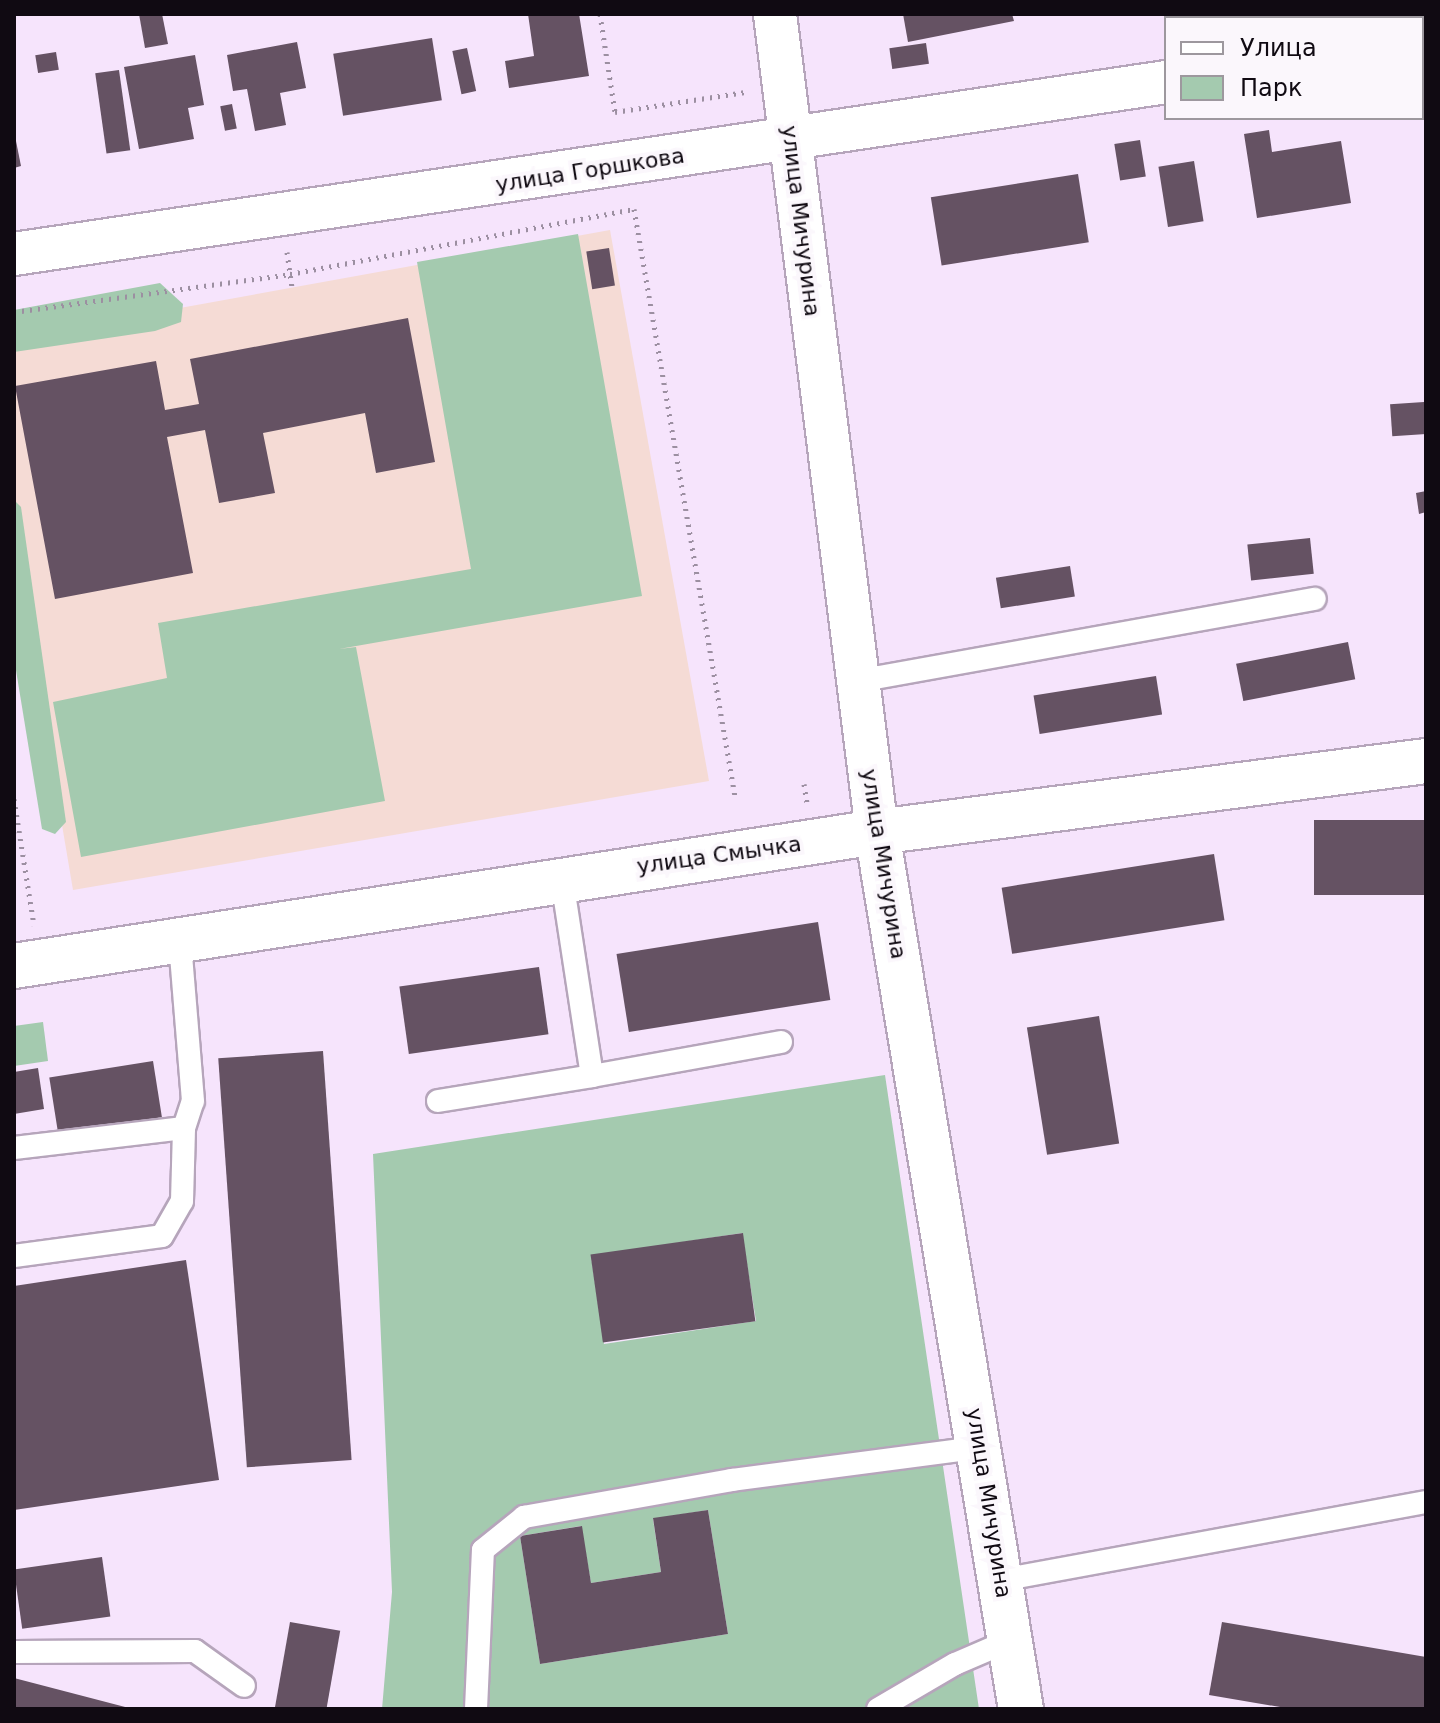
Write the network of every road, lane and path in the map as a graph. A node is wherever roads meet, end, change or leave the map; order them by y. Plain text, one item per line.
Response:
1 (600, 14) edge
2 (775, 14) edge
3 (1164, 82) edge
4 (783, 86) junction
5 (791, 140) junction
6 (14, 254) edge
7 (14, 312) edge
8 (1315, 599) dead end
9 (858, 681) junction
10 (1426, 761) edge
11 (735, 796) dead end
12 (14, 799) edge
13 (877, 832) junction
14 (562, 879) junction
15 (180, 942) junction
16 (28, 963) edge
17 (781, 1042) dead end
18 (592, 1076) junction
19 (438, 1101) dead end
20 (184, 1128) junction
21 (14, 1148) edge
22 (14, 1256) edge
23 (981, 1447) junction
24 (1426, 1502) edge
25 (1001, 1580) junction
26 (1011, 1640) junction
27 (14, 1652) edge
28 (244, 1686) dead end
29 (476, 1709) edge
30 (878, 1709) edge
31 (1021, 1709) edge

1 - 4 path
2 - 4 street, улица Мичурина
3 - 5 street, улица Горшкова
4 - 5 street, улица Мичурина
5 - 6 street, улица Горшкова
5 - 9 street, улица Мичурина
7 - 11 path
8 - 9 lane
9 - 13 street, улица Мичурина
10 - 13 street, улица Смычка
12 - 16 path
13 - 14 street, улица Смычка
13 - 23 street, улица Мичурина
14 - 15 street, улица Смычка
14 - 18 lane
15 - 16 street, улица Смычка
15 - 20 lane
17 - 18 lane
18 - 19 lane
20 - 21 lane
20 - 22 lane
23 - 25 street, улица Мичурина
23 - 29 lane
24 - 25 lane
25 - 26 street, улица Мичурина
26 - 30 lane
26 - 31 street, улица Мичурина
27 - 28 lane

